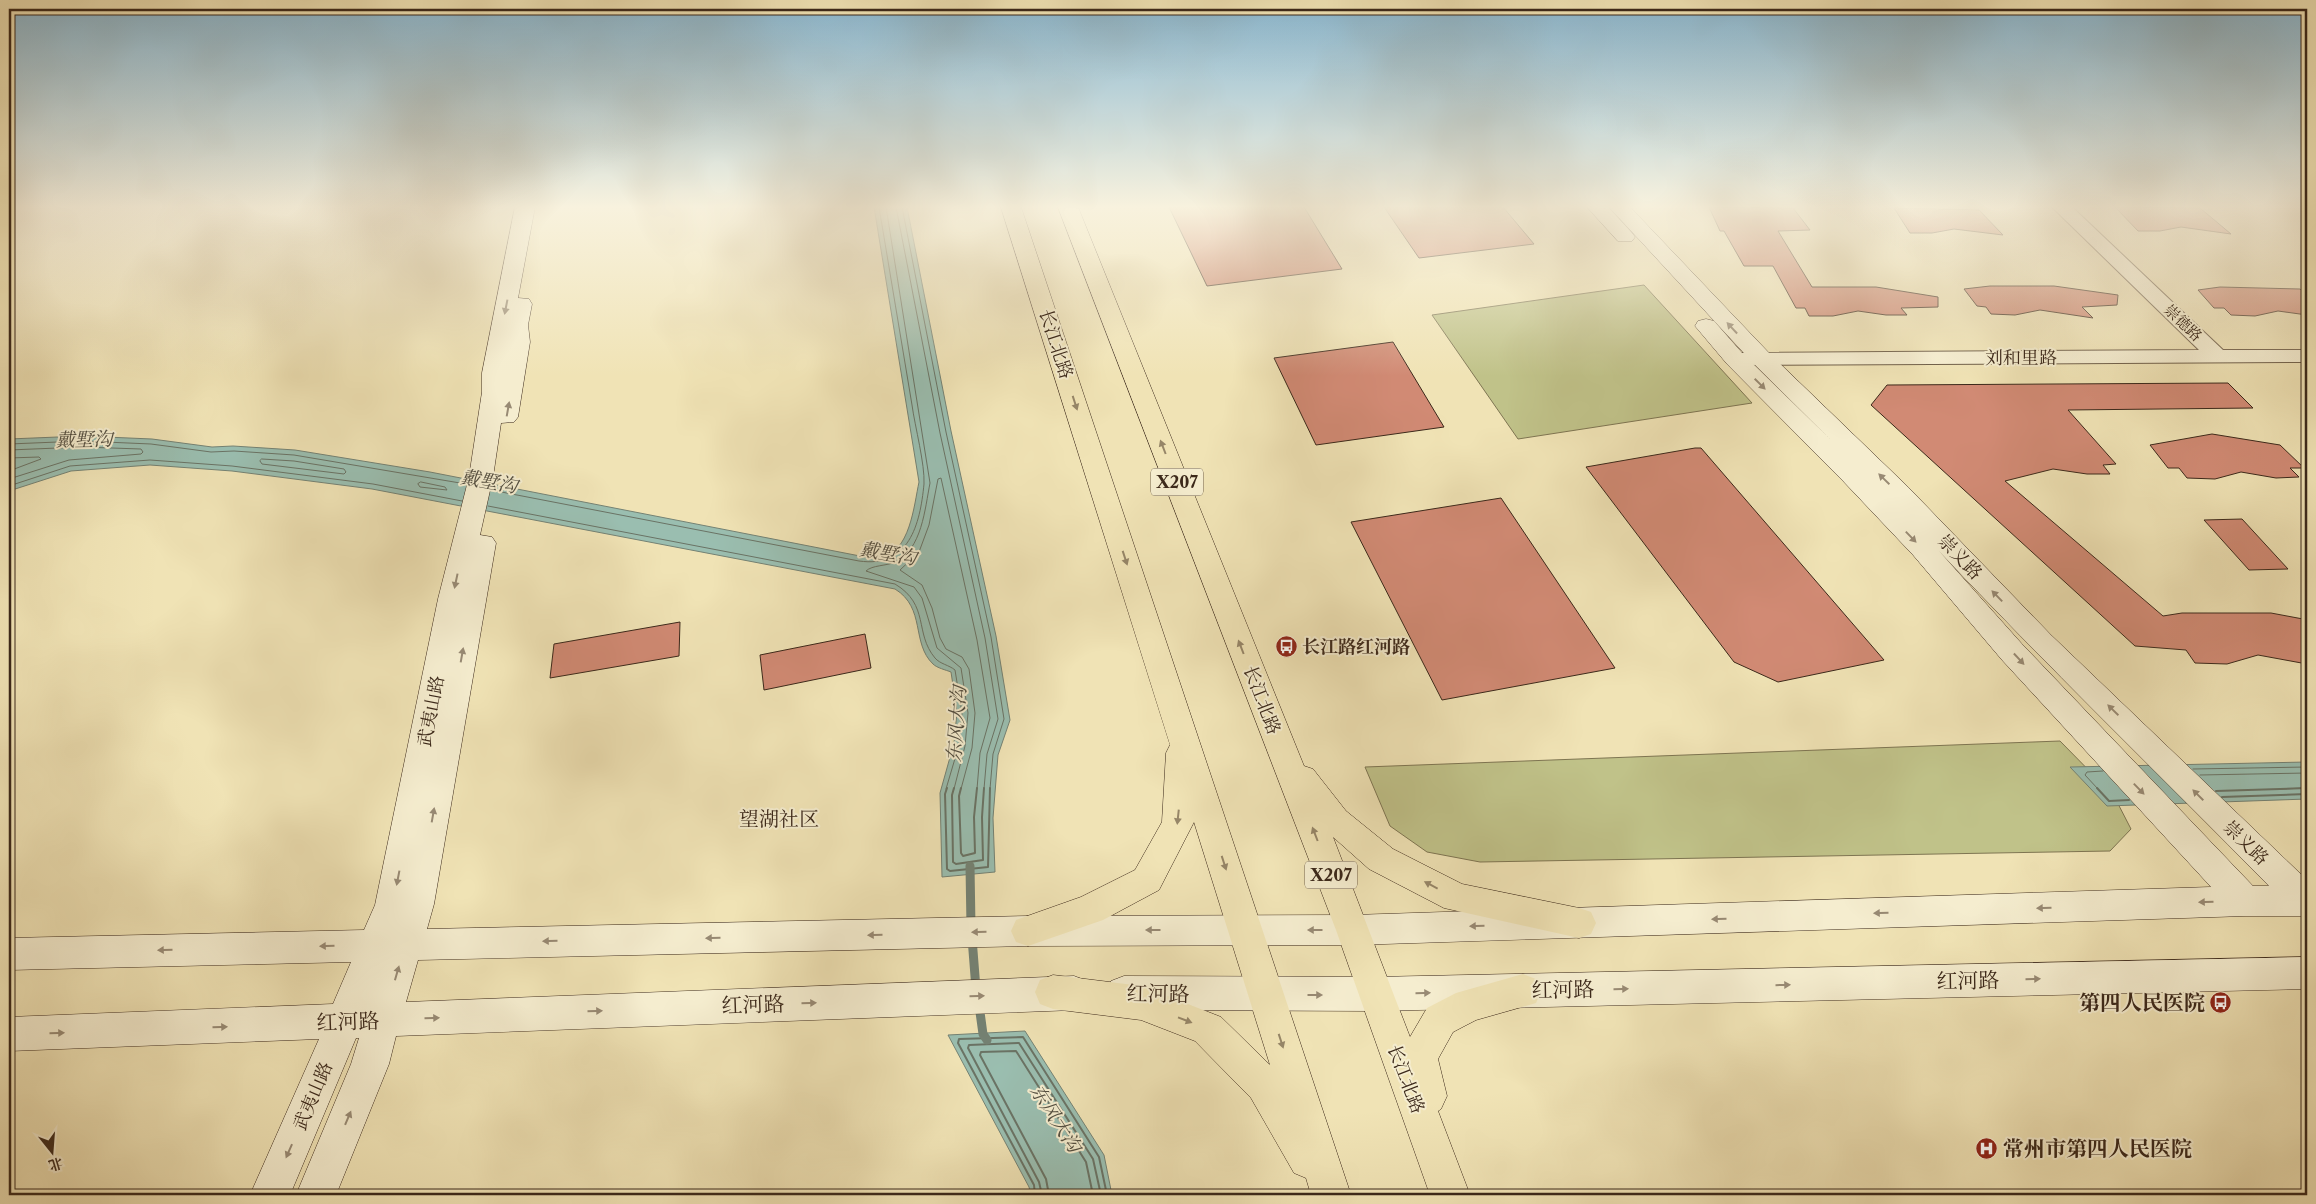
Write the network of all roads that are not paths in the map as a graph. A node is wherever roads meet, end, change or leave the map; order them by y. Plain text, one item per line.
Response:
1 (514, 263) edge
2 (529, 263) edge
3 (1029, 263) edge
4 (1090, 263) edge
5 (1648, 263) edge
6 (1671, 263) edge
7 (2120, 263) edge
8 (2218, 356) junction
9 (2307, 356) edge
10 (1735, 359) junction
11 (1762, 359) junction
12 (488, 476) junction
13 (1182, 734) junction
14 (1285, 758) junction
15 (2245, 901) junction
16 (2307, 901) edge
17 (1579, 923) junction
18 (1028, 930) junction
19 (1246, 930) junction
20 (1353, 930) junction
21 (391, 944) junction
22 (9, 954) edge
23 (2307, 973) edge
24 (1523, 991) junction
25 (1052, 992) junction
26 (1374, 994) junction
27 (1266, 995) junction
28 (384, 1020) junction
29 (344, 1022) junction
30 (9, 1034) edge
31 (1450, 1194) edge
32 (270, 1195) edge
33 (316, 1195) edge
34 (1331, 1195) edge

1 -> 12 street, 武夷山路
12 -> 2 street, 武夷山路
3 -> 13 main road, 长江北路
14 -> 4 main road, 长江北路 / X207
5 - 10 street, 崇义路
11 -> 6 street, 崇义路
7 - 8 street, 崇德路
8 - 9 street, 刘和里路
8 - 11 street, 刘和里路
10 - 11 street, 刘和里路
10 -> 15 street, 崇义路
16 -> 11 street, 崇义路
12 - 21 street, 武夷山路
13 -> 18 main road
13 -> 19 main road, 长江北路
17 -> 14 main road
20 -> 14 main road, 长江北路 / X207
15 - 16 street
15 -> 17 street
17 -> 20 street
19 -> 18 street
18 -> 21 street
20 -> 19 street
19 - 27 main road, 长江北路
20 - 26 main road, 长江北路 / X207
21 -> 22 street
28 -> 21 street, 武夷山路
21 - 29 street, 武夷山路
24 -> 23 street, 红河路
26 -> 24 street, 红河路
24 - 31 main road
25 - 27 street, 红河路
28 -> 25 street, 红河路
25 -> 34 main road
27 -> 26 street, 红河路
26 - 31 main road, 长江北路 / X207
27 -> 34 main road, 长江北路
28 - 29 street, 红河路
33 -> 28 street, 武夷山路
30 -> 29 street, 红河路
29 -> 32 street, 武夷山路

